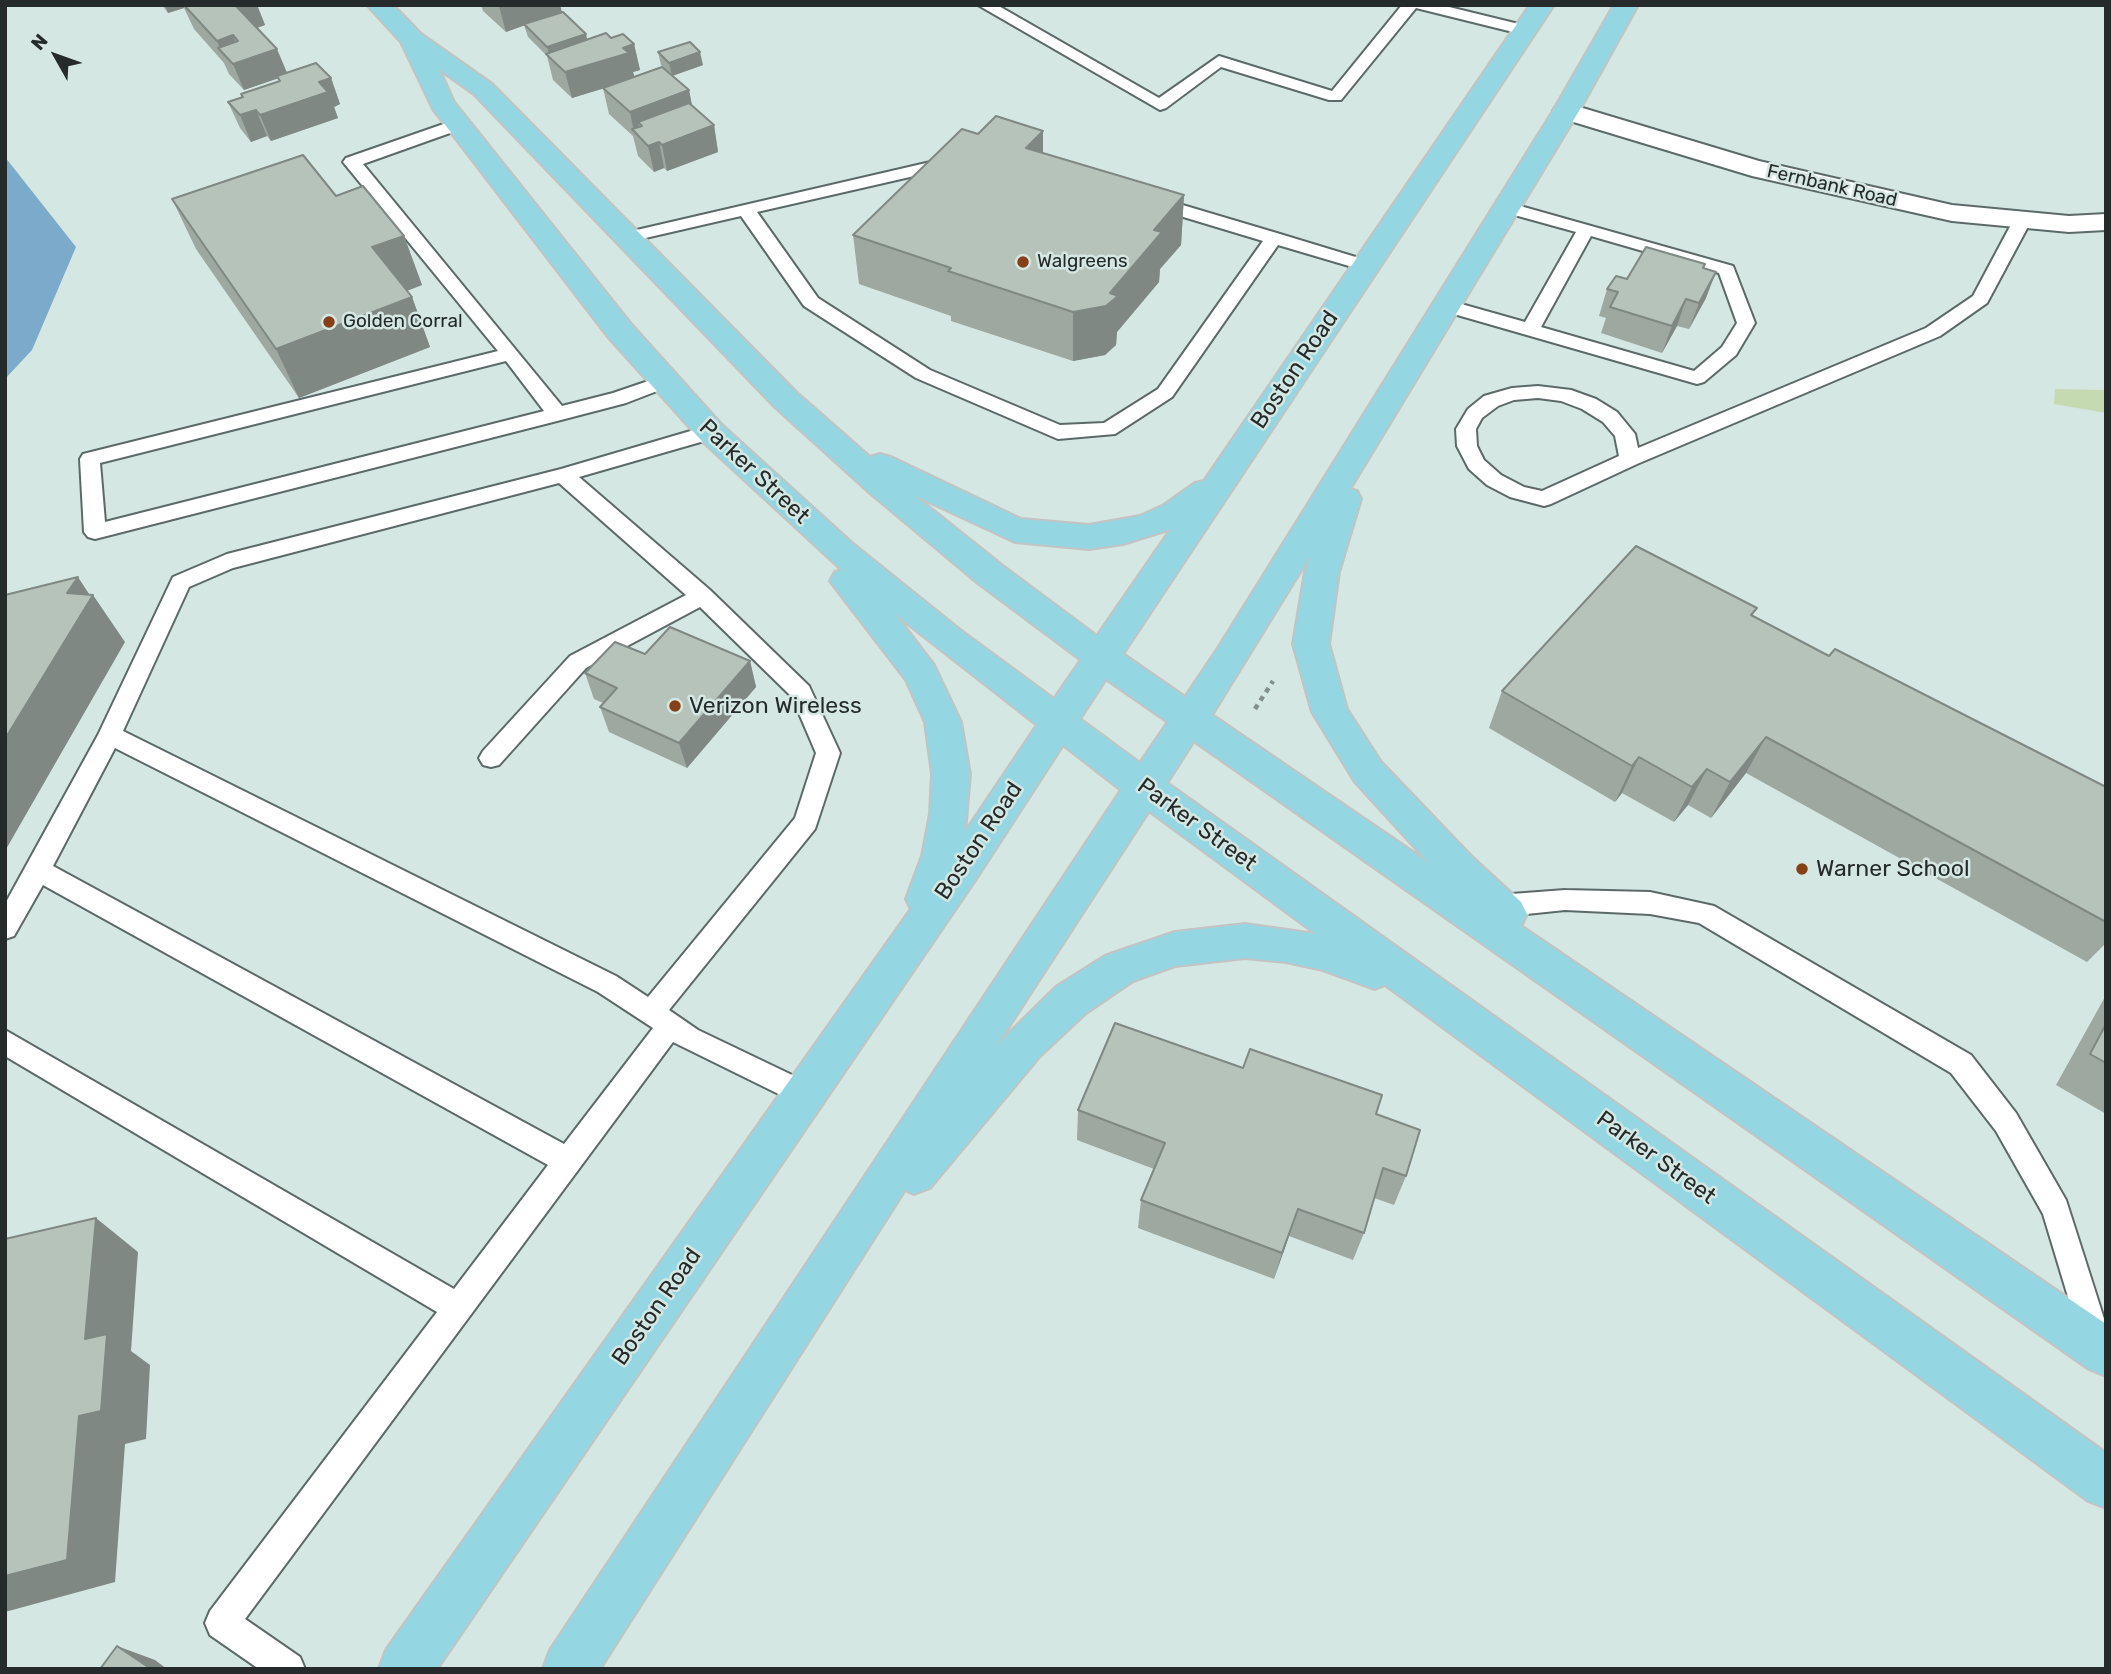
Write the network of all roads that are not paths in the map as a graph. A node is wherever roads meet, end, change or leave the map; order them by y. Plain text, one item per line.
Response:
1 (379, 5) edge
2 (985, 5) edge
3 (1410, 5) edge
4 (1421, 5) edge
5 (1542, 5) edge
6 (1626, 5) edge
7 (1525, 30) junction
8 (412, 39) junction
9 (1566, 111) junction
10 (458, 124) junction
11 (966, 159) edge
12 (1133, 196) edge
13 (1506, 207) junction
14 (746, 209) junction
15 (2023, 219) junction
16 (2106, 222) edge
17 (1586, 229) junction
18 (628, 237) junction
19 (1274, 238) junction
20 (1366, 265) junction
21 (1447, 306) junction
22 (1530, 330) junction
23 (511, 354) junction
24 (663, 382) junction
25 (557, 414) junction
26 (711, 432) junction
27 (832, 442) junction
28 (1362, 445) junction
29 (1630, 459) junction
30 (742, 460) junction
31 (1230, 467) junction
32 (563, 475) junction
33 (702, 596) junction
34 (1101, 657) junction
35 (1190, 719) junction
36 (1058, 723) junction
37 (110, 735) junction
38 (491, 758) dead end
39 (1144, 787) junction
40 (38, 870) junction
41 (1498, 906) junction
42 (5, 928) edge
43 (887, 974) junction
44 (1585, 991) junction
45 (661, 1020) junction
46 (1482, 1033) junction
47 (5, 1042) edge
48 (805, 1095) junction
49 (568, 1161) junction
50 (817, 1286) junction
51 (458, 1308) junction
52 (2102, 1349) edge
53 (2106, 1483) edge
54 (288, 1669) edge
55 (405, 1669) edge
56 (569, 1669) edge

1 - 8 main road, Parker Street
2 - 3 lane
4 - 7 lane
5 - 7 main road, Boston Road
6 - 9 main road
7 - 20 main road, Boston Road
8 - 10 main road, Parker Street
8 - 18 main road, Parker Street
9 - 13 main road
9 - 15 main road, Fernbank Road
10 - 23 lane
10 - 24 main road, Parker Street
11 - 14 lane
12 - 19 lane
13 - 17 lane
13 - 21 main road
14 - 18 lane
14 - 19 lane
15 - 16 main road, Fernbank Road
15 - 29 lane
17 - 22 lane
17 - 22 lane
18 - 27 main road, Parker Street
19 - 20 lane
20 - 31 main road, Boston Road
21 - 22 lane
21 - 28 main road
23 - 25 lane
23 - 25 lane
24 - 25 lane
24 - 26 main road, Parker Street
26 - 30 main road, Parker Street
26 - 32 lane
27 - 31 main road
27 - 34 main road, Parker Street
28 - 35 main road
28 - 41 main road
29 - 29 lane
30 - 36 main road, Parker Street
30 - 43 main road
31 - 34 main road, Boston Road
32 - 33 lane
32 - 37 lane
33 - 38 lane
33 - 45 lane
34 - 35 main road, Parker Street
34 - 36 main road, Boston Road
35 - 39 main road
35 - 44 main road, Parker Street
36 - 39 main road, Parker Street
36 - 43 main road, Boston Road
37 - 40 lane
37 - 45 lane
39 - 46 main road, Parker Street
39 - 50 main road
40 - 42 lane
40 - 49 lane
41 - 44 main road
41 - 52 lane
43 - 48 main road, Boston Road
44 - 52 main road, Parker Street
45 - 48 lane
45 - 49 lane
46 - 50 main road
46 - 53 main road, Parker Street
47 - 51 lane
48 - 55 main road, Boston Road
49 - 51 lane
50 - 56 main road
51 - 54 lane

